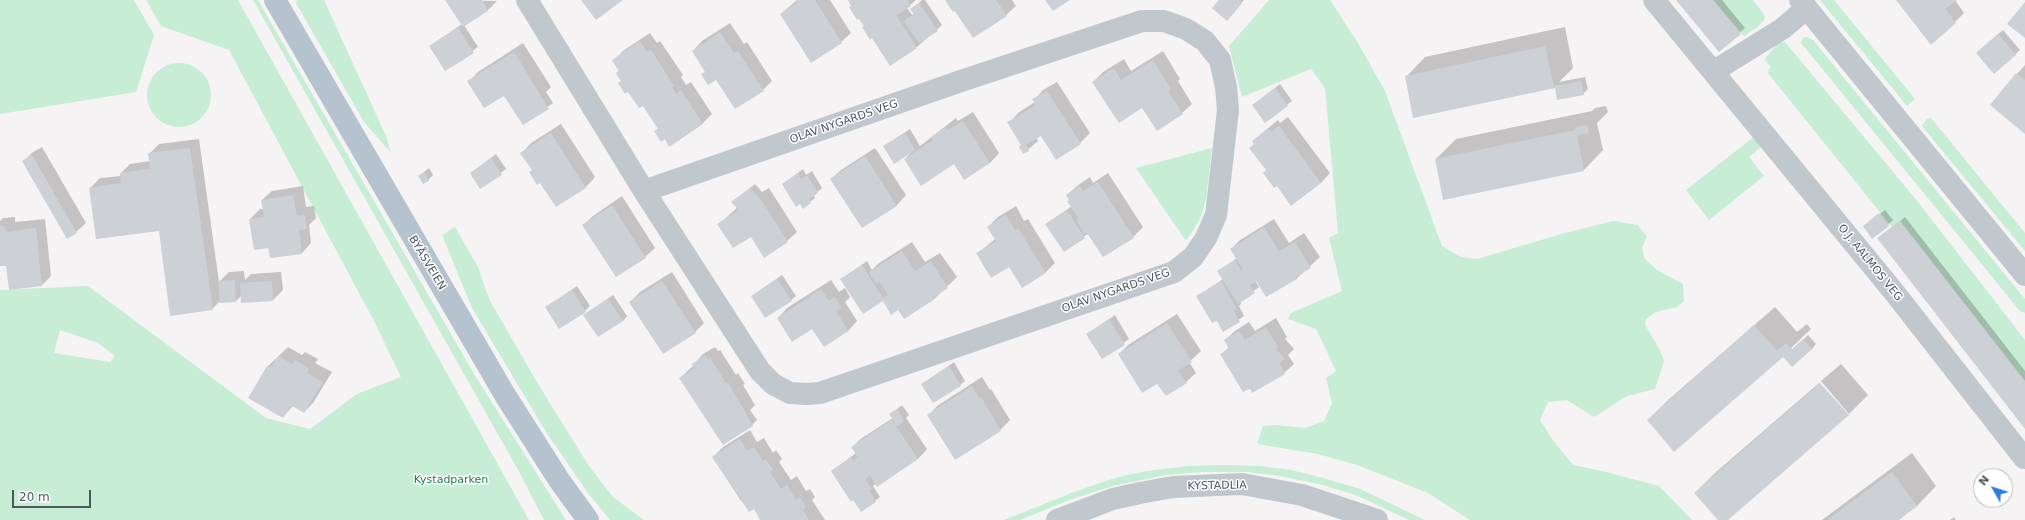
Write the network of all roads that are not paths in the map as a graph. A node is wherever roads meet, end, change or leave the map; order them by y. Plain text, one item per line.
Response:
1 (275, 0) edge
2 (527, 0) edge
3 (1654, 0) edge
4 (1803, 4) edge
5 (1714, 70) junction
6 (644, 191) junction
7 (2025, 275) edge
8 (2024, 458) dead end
9 (588, 520) edge
10 (1057, 520) edge
11 (1376, 520) edge

1 - 9 main road, BYÅSVEIEN
2 - 6 street, OLAV NYGARDS VEG
3 - 5 street, O.J. AALMOS VEG
4 - 5 street
4 - 7 street
5 - 8 street, O.J. AALMOS VEG
6 - 6 street, OLAV NYGARDS VEG
10 - 11 street, KYSTADLIA

